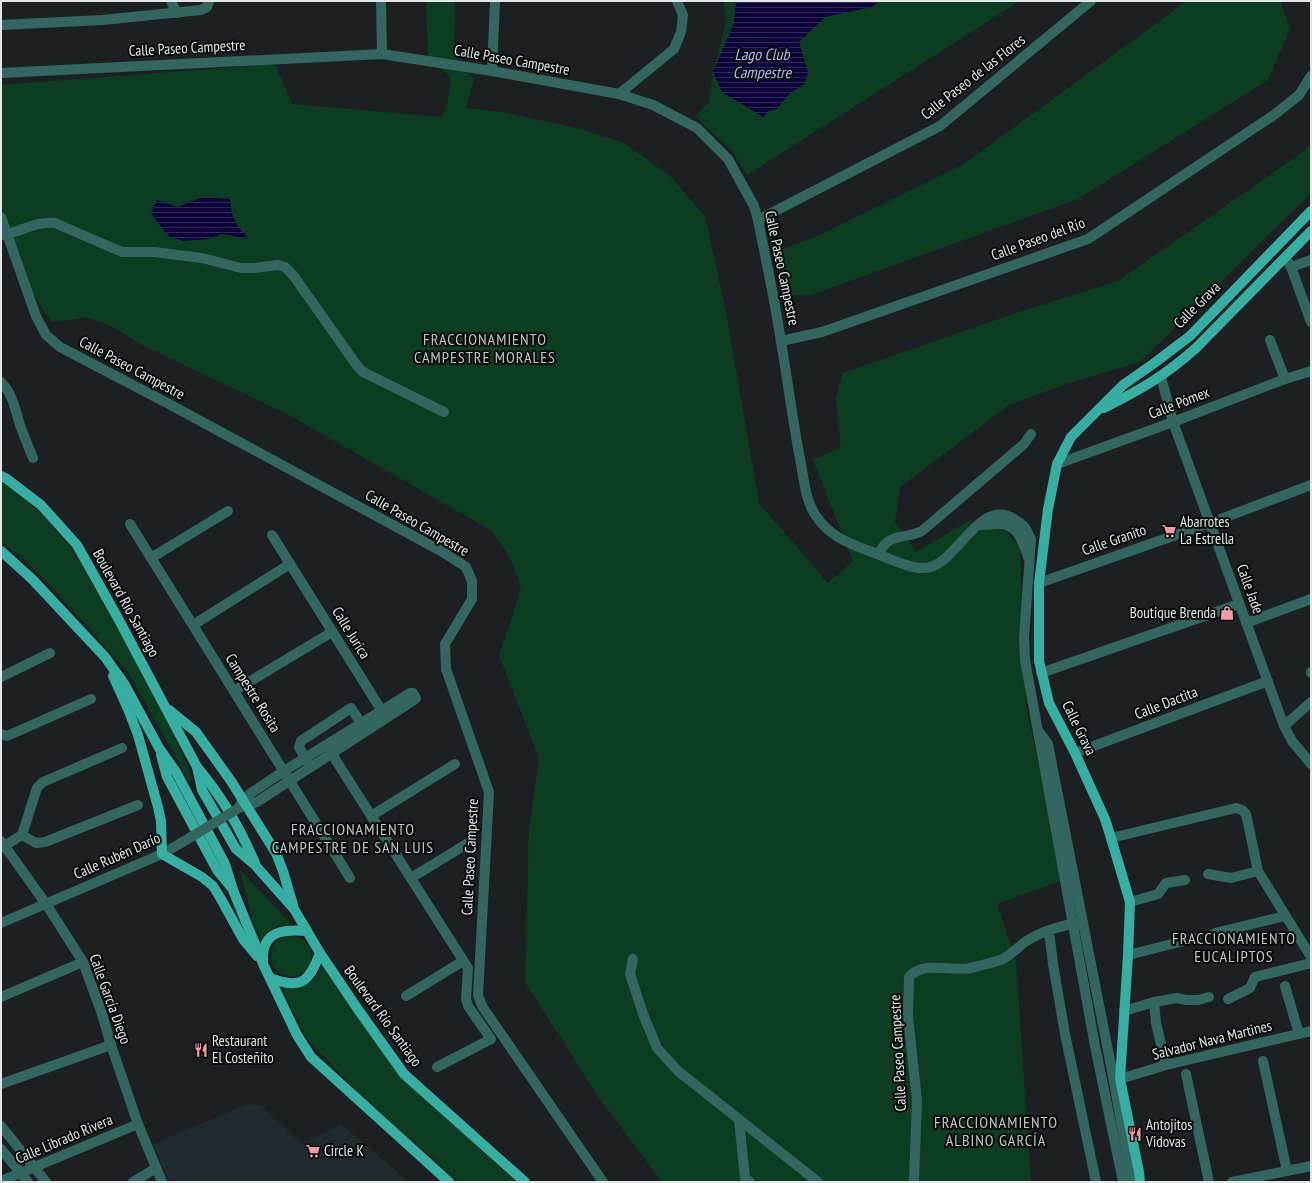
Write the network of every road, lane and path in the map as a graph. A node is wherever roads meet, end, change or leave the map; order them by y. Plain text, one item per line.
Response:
1 (172, 1) edge
2 (381, 1) edge
3 (495, 1) edge
4 (677, 1) edge
5 (1091, 1) edge
6 (208, 4) edge
7 (177, 13) junction
8 (1, 24) edge
9 (382, 54) junction
10 (492, 71) junction
11 (1, 73) edge
12 (1311, 76) edge
13 (619, 94) junction
14 (1311, 211) edge
15 (1, 219) edge
16 (758, 220) junction
17 (1311, 231) edge
18 (4, 234) edge
19 (1284, 257) junction
20 (1311, 260) edge
21 (1291, 267) junction
22 (1311, 322) edge
23 (1270, 340) dead end
24 (781, 341) junction
25 (1311, 371) edge
26 (1161, 377) junction
27 (1285, 379) junction
28 (1, 382) edge
29 (1097, 411) junction
30 (444, 412) dead end
31 (1173, 422) junction
32 (1032, 434) dead end
33 (33, 458) dead end
34 (1057, 464) junction
35 (1, 476) edge
36 (1311, 485) edge
37 (228, 511) dead end
38 (1210, 523) junction
39 (130, 524) dead end
40 (272, 535) dead end
41 (1, 551) edge
42 (880, 554) junction
43 (151, 558) junction
44 (290, 564) junction
45 (1039, 582) junction
46 (1311, 598) edge
47 (1239, 604) junction
48 (1246, 623) junction
49 (193, 625) junction
50 (332, 632) junction
51 (50, 653) dead end
52 (105, 658) junction
53 (1041, 674) junction
54 (1, 677) edge
55 (1268, 681) junction
56 (234, 692) junction
57 (91, 699) dead end
58 (1311, 702) edge
59 (166, 707) junction
60 (384, 714) junction
61 (361, 723) junction
62 (1284, 726) junction
63 (1, 734) edge
64 (122, 748) dead end
65 (328, 749) junction
66 (1076, 753) junction
67 (307, 762) junction
68 (454, 764) dead end
69 (1311, 764) edge
70 (284, 771) junction
71 (289, 780) junction
72 (138, 805) dead end
73 (241, 806) junction
74 (371, 816) junction
75 (22, 835) junction
76 (1111, 838) junction
77 (473, 840) dead end
78 (2, 845) edge
79 (162, 854) junction
80 (1258, 871) junction
81 (1208, 874) dead end
82 (350, 878) dead end
83 (411, 878) junction
84 (1185, 880) dead end
85 (1130, 902) junction
86 (46, 904) junction
87 (294, 909) junction
88 (1285, 916) junction
89 (1, 923) edge
90 (1078, 923) junction
91 (307, 931) junction
92 (1047, 931) junction
93 (1215, 932) dead end
94 (1196, 938) dead end
95 (320, 953) junction
96 (1128, 955) junction
97 (1311, 957) edge
98 (633, 959) dead end
99 (463, 960) junction
100 (83, 962) junction
101 (1311, 963) edge
102 (264, 966) junction
103 (1093, 972) junction
104 (1082, 974) junction
105 (270, 978) junction
106 (1285, 986) dead end
107 (406, 996) dead end
108 (1, 997) edge
109 (1209, 997) dead end
110 (1228, 999) dead end
111 (1154, 1002) junction
112 (1124, 1011) junction
113 (1311, 1031) edge
114 (1299, 1034) junction
115 (111, 1045) junction
116 (1109, 1054) junction
117 (1098, 1056) junction
118 (1263, 1061) dead end
119 (1166, 1066) junction
120 (438, 1067) dead end
121 (1186, 1074) dead end
122 (1120, 1081) junction
123 (1, 1084) edge
124 (1104, 1090) junction
125 (739, 1120) junction
126 (138, 1124) junction
127 (1, 1126) edge
128 (1, 1149) edge
129 (1311, 1166) edge
130 (34, 1168) junction
131 (156, 1168) junction
132 (1287, 1171) junction
133 (26, 1179) edge
134 (1, 1181) edge
135 (46, 1182) edge
136 (133, 1182) edge
137 (162, 1182) edge
138 (449, 1182) edge
139 (525, 1182) edge
140 (602, 1182) edge
141 (750, 1182) edge
142 (818, 1182) edge
143 (913, 1182) edge
144 (1096, 1182) edge
145 (1123, 1182) edge
146 (1132, 1182) edge
147 (1140, 1182) edge
148 (1145, 1182) edge
149 (1209, 1182) edge
150 (1232, 1182) edge

1 - 7 street
2 - 9 street
3 - 10 street
4 - 13 street
5 - 16 street, Calle Paseo de las Flores
6 - 7 street
7 - 8 street
9 - 10 street, Calle Paseo Campestre
9 - 11 street, Calle Paseo Campestre
10 - 13 street, Calle Paseo Campestre
12 - 24 street, Calle Paseo del Río
13 - 16 street, Calle Paseo Campestre
14 - 29 main road, Calle Grava
15 - 18 street, Calle Paseo Campestre
16 - 24 street, Calle Paseo Campestre
17 - 19 main road, Calle Grava
18 - 30 street
18 - 140 street, Calle Paseo Campestre
19 - 21 street
19 - 26 main road, Calle Grava
20 - 21 street
21 - 22 street
23 - 27 street
24 - 42 street, Calle Paseo Campestre
25 - 27 street, Calle Pómex
26 - 29 main road, Calle Grava
26 - 31 street, Calle Jade
27 - 31 street, Calle Pómex
28 - 33 street
29 - 34 main road, Calle Grava
31 - 34 street, Calle Pómex
31 - 38 street, Calle Jade
32 - 42 street
34 - 45 main road, Calle Grava
35 - 59 main road, Boulevard Río Santiago
36 - 38 street, Calle Granito
37 - 43 street
38 - 45 street, Calle Granito
38 - 47 street, Calle Jade
39 - 43 street, Campestre Rosita
40 - 44 street, Calle Jurica
41 - 52 main road
42 - 90 street, Calle Paseo Campestre
43 - 49 street, Campestre Rosita
44 - 49 street
44 - 50 street, Calle Jurica
45 - 53 main road, Calle Grava
46 - 48 street
47 - 48 street, Calle Jade
47 - 53 street
48 - 55 street, Calle Jade
49 - 56 street, Campestre Rosita
50 - 56 street
50 - 60 street, Calle Jurica
51 - 54 street
52 - 79 main road
52 - 102 main road
53 - 66 main road, Calle Grava
55 - 62 street, Calle Jade
55 - 66 street, Calle Dactita
56 - 70 street, Campestre Rosita
57 - 63 street
58 - 62 street
59 - 73 main road
59 - 87 main road, Boulevard Río Santiago
60 - 61 street
60 - 65 street
61 - 65 street
61 - 67 street
62 - 69 street, Calle Jade
64 - 75 street
65 - 67 street
65 - 74 street
66 - 76 main road, Calle Grava
67 - 70 street
67 - 71 street
68 - 74 street
70 - 71 street, Campestre Rosita
70 - 73 street
71 - 73 street
71 - 82 street, Campestre Rosita
72 - 75 street
73 - 79 street, Calle Rubén Darío, bridge
73 - 87 main road
74 - 83 street
75 - 78 street
76 - 80 street
76 - 85 main road, Calle Grava
77 - 83 street
78 - 86 street, Calle García Diego
79 - 86 street, Calle Rubén Darío
79 - 102 main road
80 - 81 street
80 - 88 street
83 - 99 street
84 - 85 street
85 - 96 main road, Calle Grava
86 - 89 street, Calle Rubén Darío
86 - 100 street, Calle García Diego
87 - 91 main road, Boulevard Río Santiago
88 - 93 street
88 - 97 street
90 - 92 street, Calle Paseo Campestre
90 - 103 street, Calle Paseo Campestre
90 - 104 street, Calle Paseo Campestre
91 - 95 main road, Boulevard Río Santiago
91 - 102 main road
92 - 143 street, Calle Paseo Campestre
92 - 144 street
94 - 96 street
95 - 105 main road
95 - 139 main road, Boulevard Río Santiago
96 - 112 main road, Calle Grava
98 - 125 street
99 - 107 street
99 - 120 street
100 - 108 street
100 - 115 street, Calle García Diego
101 - 110 street
102 - 105 main road
103 - 104 street
103 - 116 street, Calle Paseo Campestre
104 - 117 street, Calle Paseo Campestre
105 - 138 main road
106 - 114 street
109 - 111 street
111 - 112 street
111 - 119 street
112 - 122 main road, Calle Grava
113 - 114 street, Salvador Nava Martines
114 - 119 street, Salvador Nava Martines
115 - 123 street
115 - 126 street, Calle García Diego
116 - 117 street
116 - 122 street, Calle Paseo Campestre
117 - 124 street, Calle Paseo Campestre
118 - 132 street
119 - 122 street, Salvador Nava Martines
121 - 149 street
122 - 124 street, Salvador Nava Martines
122 - 146 street, Calle Paseo Campestre
122 - 147 main road, Calle Grava
122 - 148 main road, Calle Grava
124 - 145 street, Calle Paseo Campestre
125 - 141 street
125 - 142 street
126 - 130 street, Calle Librado Rivera
126 - 131 street, Calle García Diego
127 - 130 street
128 - 133 street
129 - 132 street
130 - 133 street, Calle Librado Rivera
130 - 135 street
131 - 136 street
131 - 137 street, Calle García Diego
132 - 150 street
133 - 134 street, Calle Librado Rivera

